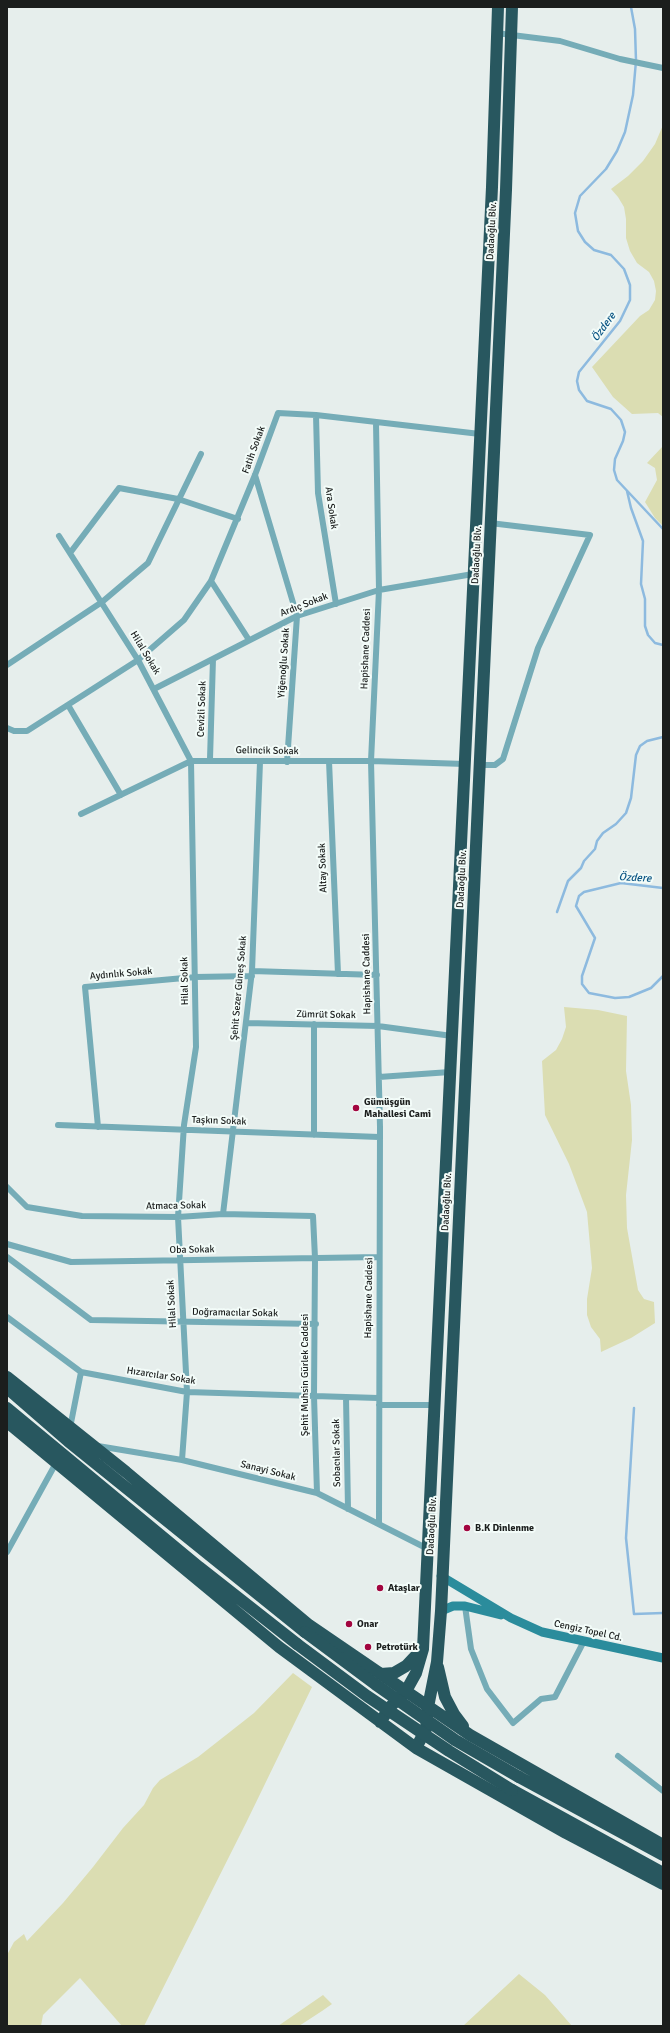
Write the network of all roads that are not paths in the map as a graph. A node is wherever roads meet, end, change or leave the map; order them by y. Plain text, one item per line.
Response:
1 (498, 7) edge
2 (512, 7) edge
3 (496, 34) junction
4 (511, 34) junction
5 (663, 68) edge
6 (316, 415) junction
7 (376, 423) junction
8 (480, 434) junction
9 (201, 454) dead end
10 (255, 475) junction
11 (178, 500) junction
12 (238, 519) junction
13 (490, 523) junction
14 (59, 536) dead end
15 (70, 553) junction
16 (473, 574) junction
17 (211, 582) junction
18 (378, 590) junction
19 (102, 602) junction
20 (336, 604) junction
21 (297, 616) junction
22 (249, 640) junction
23 (213, 659) junction
24 (138, 660) junction
25 (7, 665) edge
26 (154, 689) junction
27 (68, 706) junction
28 (7, 728) edge
29 (210, 759) junction
30 (191, 760) junction
31 (329, 761) junction
32 (371, 761) junction
33 (260, 762) junction
34 (287, 762) junction
35 (464, 764) junction
36 (479, 764) junction
37 (121, 795) junction
38 (81, 814) dead end
39 (252, 974) junction
40 (338, 974) junction
41 (377, 975) junction
42 (195, 977) junction
43 (246, 1023) junction
44 (314, 1024) junction
45 (378, 1026) junction
46 (452, 1036) junction
47 (450, 1072) junction
48 (379, 1077) junction
49 (58, 1125) dead end
50 (98, 1127) junction
51 (183, 1130) junction
52 (232, 1132) junction
53 (314, 1135) junction
54 (380, 1137) junction
55 (7, 1187) edge
56 (223, 1214) junction
57 (178, 1217) junction
58 (7, 1244) edge
59 (7, 1257) edge
60 (379, 1257) junction
61 (315, 1258) junction
62 (180, 1260) junction
63 (7, 1317) edge
64 (183, 1322) junction
65 (316, 1324) junction
66 (81, 1372) junction
67 (7, 1377) edge
68 (7, 1388) edge
69 (187, 1392) junction
70 (314, 1396) junction
71 (346, 1397) junction
72 (378, 1398) junction
73 (379, 1405) junction
74 (434, 1405) junction
75 (7, 1408) edge
76 (7, 1422) edge
77 (70, 1428) junction
78 (91, 1445) junction
79 (182, 1460) junction
80 (56, 1462) junction
81 (317, 1493) junction
82 (348, 1509) junction
83 (379, 1524) junction
84 (428, 1549) junction
85 (7, 1552) edge
86 (441, 1576) junction
87 (465, 1606) junction
88 (440, 1611) junction
89 (511, 1618) junction
90 (584, 1641) junction
91 (423, 1648) junction
92 (663, 1658) edge
93 (437, 1662) junction
94 (381, 1674) junction
95 (406, 1691) junction
96 (428, 1707) junction
97 (380, 1722) junction
98 (470, 1735) junction
99 (416, 1748) junction
100 (618, 1756) dead end
101 (663, 1791) edge
102 (663, 1846) edge
103 (663, 1855) edge
104 (663, 1873) edge
105 (663, 1884) edge

1 - 3 highway, Dadaoğlu Blv.
2 - 4 highway, Dadaoğlu Blv.
3 - 4 street
3 - 8 highway, Dadaoğlu Blv.
4 - 5 street
4 - 13 highway, Dadaoğlu Blv.
6 - 7 street, Fatih Sokak
6 - 10 street, Fatih Sokak
6 - 20 street, Ara Sokak
7 - 8 street, Fatih Sokak
7 - 18 street, Hapishane Caddesi
8 - 16 highway, Dadaoğlu Blv.
9 - 11 street
10 - 12 street, Fatih Sokak
10 - 21 street, Yiğenoğlu Sokak
11 - 12 street
11 - 15 street
11 - 19 street
12 - 17 street, Fatih Sokak
13 - 36 highway, Dadaoğlu Blv.
13 - 36 street
14 - 15 street, Hilal Sokak
15 - 19 street, Hilal Sokak
16 - 18 street, Ardıç Sokak
16 - 35 highway, Dadaoğlu Blv.
17 - 22 street
17 - 24 street, Fatih Sokak
18 - 20 street, Ardıç Sokak
18 - 32 street, Hapishane Caddesi
19 - 24 street, Hilal Sokak
19 - 25 street
20 - 21 street, Ardıç Sokak
21 - 22 street, Ardıç Sokak
21 - 34 street, Yiğenoğlu Sokak
22 - 23 street, Ardıç Sokak
23 - 26 street, Ardıç Sokak
23 - 29 street, Cevizli Sokak
24 - 26 street, Hilal Sokak
24 - 27 street, Fatih Sokak
26 - 30 street, Hilal Sokak
27 - 28 street, Fatih Sokak
27 - 37 street
29 - 30 street, Gelincik Sokak
29 - 33 street, Gelincik Sokak
30 - 37 street, Gelincik Sokak
30 - 42 street, Hilal Sokak
31 - 32 street, Gelincik Sokak
31 - 34 street, Gelincik Sokak
31 - 40 street, Altay Sokak
32 - 35 street, Gelincik Sokak
32 - 41 street, Hapishane Caddesi
33 - 34 street, Gelincik Sokak
33 - 39 street, Şehit Sezer Güneş Sokak
35 - 46 highway, Dadaoğlu Blv.
36 - 86 highway, Dadaoğlu Blv.
37 - 38 street, Gelincik Sokak
39 - 40 street, Aydınlık Sokak
39 - 42 street, Aydınlık Sokak
39 - 43 street, Şehit Sezer Güneş Sokak
40 - 41 street, Aydınlık Sokak
41 - 45 street, Hapishane Caddesi
42 - 50 street, Aydınlık Sokak
42 - 51 street, Hilal Sokak
43 - 44 street, Zümrüt Sokak
43 - 52 street, Şehit Sezer Güneş Sokak
44 - 45 street, Zümrüt Sokak
44 - 53 street
45 - 46 street, Zümrüt Sokak
45 - 48 street, Hapishane Caddesi
46 - 47 highway, Dadaoğlu Blv.
47 - 48 street
47 - 74 highway, Dadaoğlu Blv.
48 - 54 street, Hapishane Caddesi
49 - 50 street, Taşkın Sokak
50 - 51 street, Taşkın Sokak
51 - 52 street, Taşkın Sokak
51 - 57 street, Hilal Sokak
52 - 53 street, Taşkın Sokak
52 - 56 street, Şehit Sezer Güneş Sokak
53 - 54 street, Taşkın Sokak
54 - 60 street, Hapishane Caddesi
55 - 57 street, Atmaca Sokak
56 - 57 street, Atmaca Sokak
56 - 61 street, Atmaca Sokak
57 - 62 street, Hilal Sokak
58 - 62 street, Oba Sokak
59 - 64 street, Doğramacılar Sokak
60 - 61 street, Oba Sokak
60 - 72 street, Hapishane Caddesi
61 - 62 street, Oba Sokak
61 - 65 street, Şehit Muhsin Gürlek Caddesi
62 - 64 street, Hilal Sokak
63 - 66 street, Hızarcılar Sokak
64 - 65 street, Doğramacılar Sokak
64 - 69 street, Hilal Sokak
65 - 70 street, Şehit Muhsin Gürlek Caddesi
66 - 69 street, Hızarcılar Sokak
66 - 77 street
67 - 77 highway
68 - 103 highway, bridge
69 - 70 street, Hızarcılar Sokak
69 - 79 street, Hilal Sokak
70 - 71 street, Hızarcılar Sokak
70 - 81 street, Şehit Muhsin Gürlek Caddesi
71 - 72 street, Hızarcılar Sokak
71 - 82 street, Sobacılar Sokak
72 - 73 street, Hapishane Caddesi
73 - 74 street
73 - 83 street, Hapishane Caddesi
74 - 84 highway, Dadaoğlu Blv.
75 - 104 highway, bridge
76 - 80 highway
77 - 78 highway
78 - 79 street, Sanayi Sokak
78 - 94 highway
79 - 81 street, Sanayi Sokak
80 - 85 street
80 - 97 highway
81 - 82 street, Sanayi Sokak
82 - 83 street, Sanayi Sokak
83 - 84 street, Sanayi Sokak
84 - 91 highway, Dadaoğlu Blv.
86 - 88 highway, Dadaoğlu Blv.
86 - 89 main road
87 - 88 main road
87 - 89 main road
87 - 90 street
88 - 93 highway, Dadaoğlu Blv.
89 - 90 main road, Cengiz Topel Cd.
90 - 92 main road, Cengiz Topel Cd.
91 - 94 highway
91 - 95 highway, Dadaoğlu Blv.
93 - 96 highway, Dadaoğlu Blv.
93 - 98 highway
94 - 95 highway
95 - 96 highway
95 - 97 highway, Dadaoğlu Blv.
96 - 98 highway
96 - 99 highway, Dadaoğlu Blv.
97 - 99 highway
98 - 102 highway
99 - 105 highway
100 - 101 street

